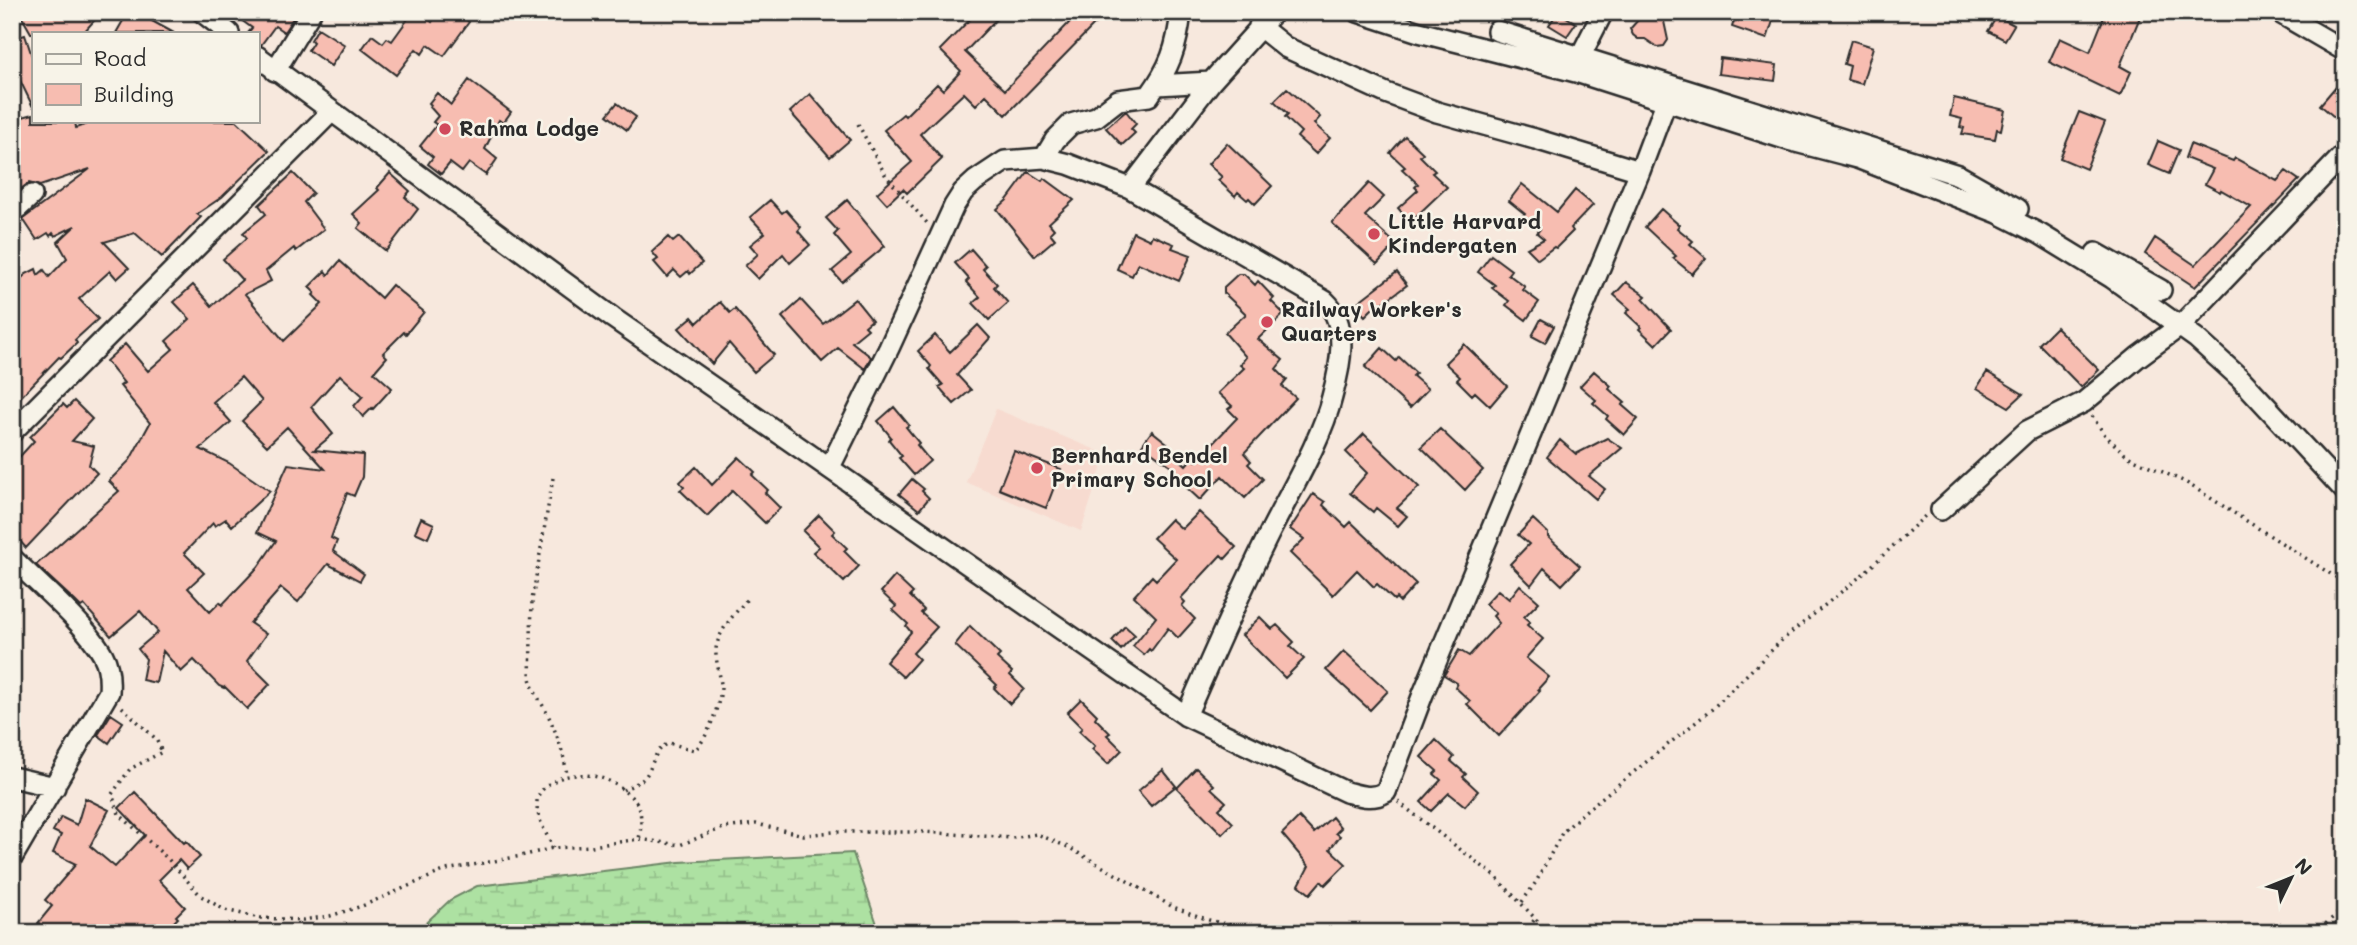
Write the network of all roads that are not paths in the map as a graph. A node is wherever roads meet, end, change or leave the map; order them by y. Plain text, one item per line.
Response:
1 (202, 12) edge
2 (312, 12) edge
3 (1181, 12) edge
4 (1358, 12) edge
5 (1603, 12) edge
6 (2278, 12) edge
7 (1267, 19) edge
8 (1497, 31) dead end
9 (228, 32) edge
10 (2345, 51) edge
11 (259, 58) edge
12 (1578, 65) junction
13 (275, 71) junction
14 (1211, 82) junction
15 (1157, 85) junction
16 (1666, 102) junction
17 (331, 112) junction
18 (2345, 153) edge
19 (1044, 158) junction
20 (1640, 171) junction
21 (1129, 188) junction
22 (32, 195) dead end
23 (12, 209) edge
24 (2161, 290) dead end
25 (2180, 326) junction
26 (12, 432) edge
27 (830, 467) junction
28 (2345, 491) edge
29 (1941, 510) road end
30 (12, 558) edge
31 (1186, 716) junction
32 (12, 777) edge
33 (55, 786) junction
34 (12, 858) edge

1 - 9 street
2 - 13 street
3 - 15 street
4 - 12 street
5 - 12 street
6 - 10 street
7 - 14 street
7 - 20 street
8 - 12 street
11 - 13 street
12 - 16 street
12 - 24 street
13 - 17 street
14 - 15 street
14 - 21 street
15 - 19 street
16 - 20 street
16 - 25 street
17 - 26 street
17 - 27 street
18 - 25 street
19 - 21 street
19 - 27 street
20 - 31 street
21 - 31 street
22 - 23 street
25 - 28 street
25 - 29 street
27 - 31 street
30 - 33 street
32 - 33 street
33 - 34 street

